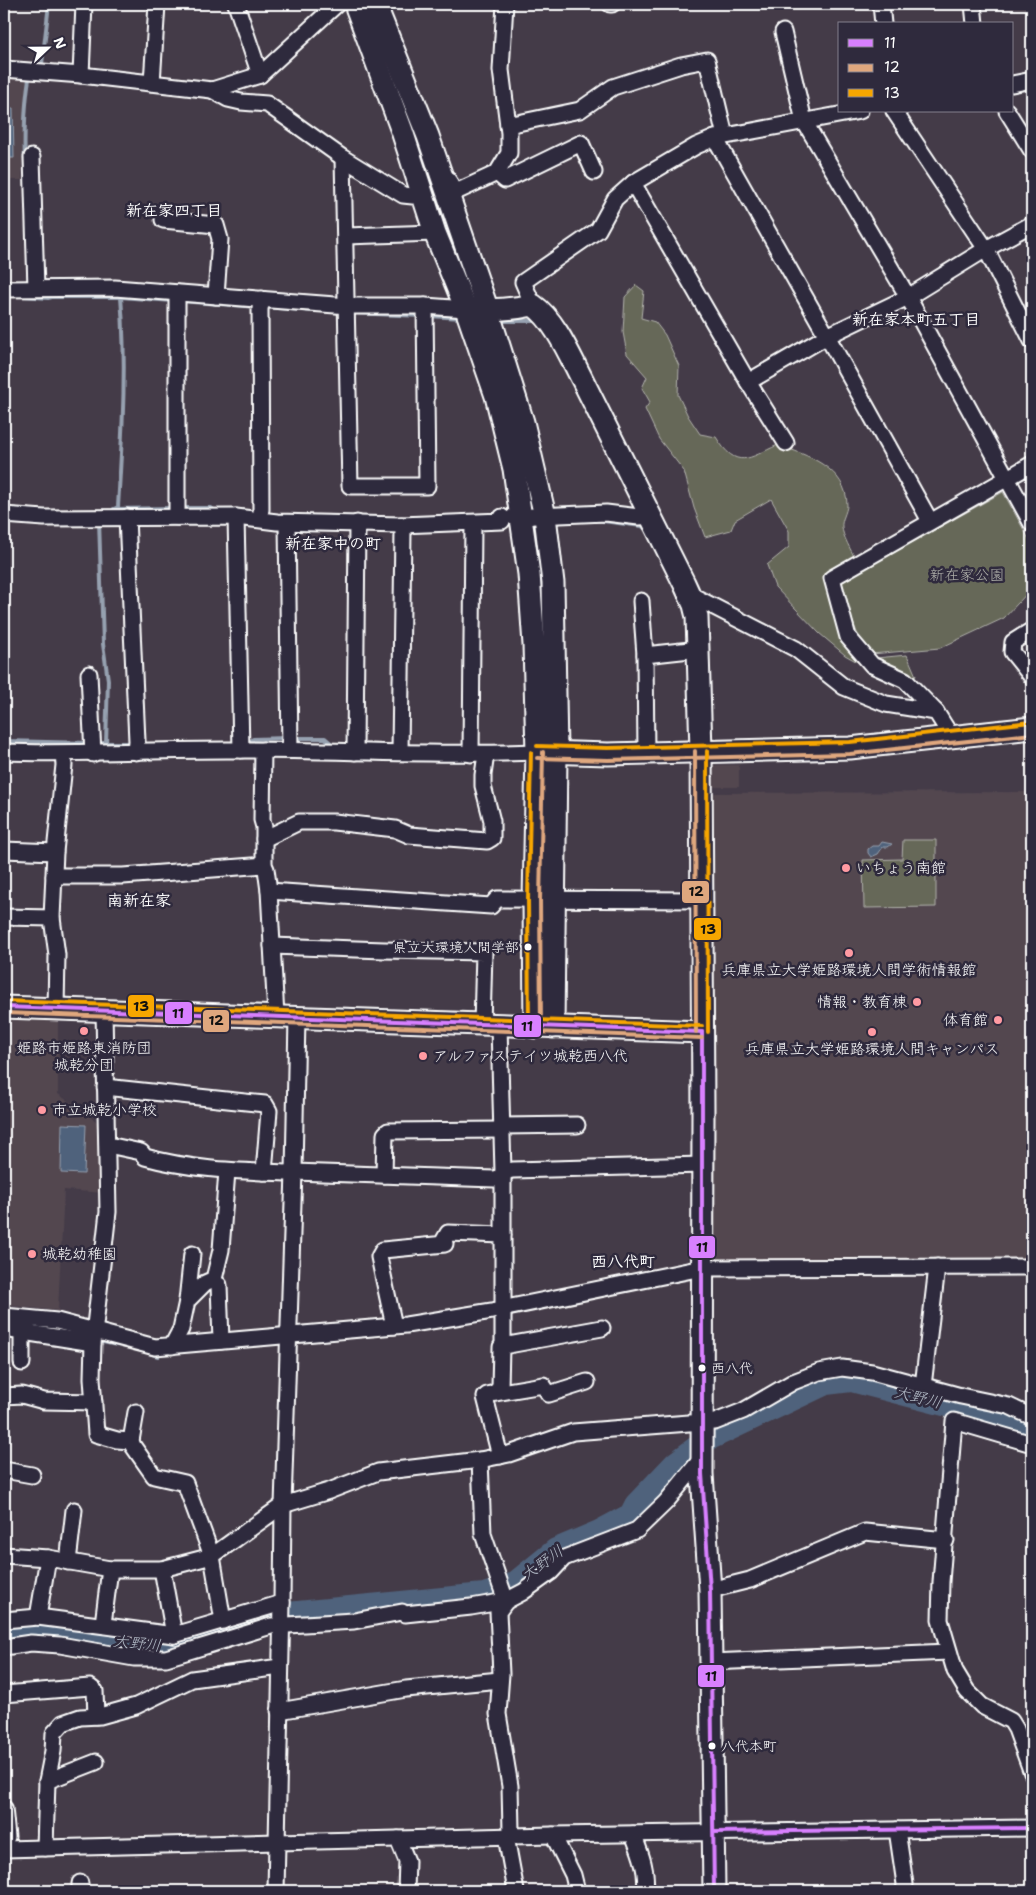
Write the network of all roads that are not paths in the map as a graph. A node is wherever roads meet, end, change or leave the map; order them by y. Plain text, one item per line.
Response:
1 (84, 4) edge
2 (157, 4) edge
3 (236, 4) edge
4 (337, 4) edge
5 (355, 4) edge
6 (375, 4) edge
7 (504, 4) edge
8 (881, 4) edge
9 (973, 4) edge
10 (883, 22) edge
11 (975, 22) edge
12 (784, 32) dead end
13 (4, 69) edge
14 (80, 75) junction
15 (260, 75) junction
16 (1032, 80) edge
17 (152, 83) junction
18 (1014, 84) edge
19 (212, 90) junction
20 (854, 112) edge
21 (895, 112) edge
22 (1008, 112) edge
23 (804, 121) junction
24 (508, 125) junction
25 (720, 137) junction
26 (1032, 151) edge
27 (32, 158) dead end
28 (343, 161) junction
29 (439, 168) junction
30 (594, 172) dead end
31 (497, 173) junction
32 (632, 184) junction
33 (422, 197) junction
34 (162, 220) dead end
35 (1032, 224) edge
36 (435, 233) junction
37 (346, 236) junction
38 (986, 249) junction
39 (36, 288) junction
40 (4, 289) edge
41 (177, 293) junction
42 (216, 296) junction
43 (908, 297) junction
44 (262, 299) junction
45 (533, 305) junction
46 (425, 306) junction
47 (466, 309) junction
48 (348, 311) junction
49 (488, 311) junction
50 (828, 336) junction
51 (1032, 340) edge
52 (748, 382) junction
53 (786, 443) dead end
54 (1032, 464) edge
55 (1008, 478) junction
56 (177, 511) junction
57 (257, 514) junction
58 (4, 515) edge
59 (544, 516) junction
60 (651, 516) junction
61 (123, 517) junction
62 (236, 517) junction
63 (511, 517) junction
64 (287, 522) junction
65 (930, 522) junction
66 (358, 523) junction
67 (473, 523) junction
68 (1032, 524) edge
69 (401, 525) junction
70 (689, 594) junction
71 (641, 602) dead end
72 (1032, 630) edge
73 (699, 649) junction
74 (645, 655) junction
75 (89, 674) dead end
76 (1032, 677) edge
77 (936, 712) junction
78 (1032, 728) edge
79 (951, 736) junction
80 (241, 743) junction
81 (289, 743) junction
82 (93, 747) junction
83 (136, 747) junction
84 (263, 750) junction
85 (701, 751) junction
86 (4, 752) edge
87 (355, 752) junction
88 (400, 752) junction
89 (547, 752) junction
90 (646, 753) junction
91 (63, 754) junction
92 (478, 754) junction
93 (264, 839) junction
94 (4, 850) edge
95 (55, 852) junction
96 (264, 865) junction
97 (54, 876) junction
98 (269, 891) junction
99 (544, 899) junction
100 (700, 900) junction
101 (4, 917) edge
102 (52, 918) junction
103 (272, 946) junction
104 (4, 1007) edge
105 (56, 1009) junction
106 (104, 1011) junction
107 (286, 1017) junction
108 (491, 1025) junction
109 (544, 1027) junction
110 (702, 1032) junction
111 (105, 1087) junction
112 (577, 1125) dead end
113 (501, 1128) junction
114 (108, 1144) junction
115 (703, 1165) junction
116 (226, 1171) junction
117 (264, 1172) junction
118 (294, 1172) junction
119 (503, 1174) junction
120 (384, 1175) junction
121 (503, 1235) junction
122 (192, 1254) dead end
123 (1032, 1266) edge
124 (702, 1268) junction
125 (937, 1268) junction
126 (219, 1285) dead end
127 (187, 1301) junction
128 (504, 1308) junction
129 (4, 1316) edge
130 (22, 1325) junction
131 (394, 1326) junction
132 (602, 1328) dead end
133 (4, 1329) edge
134 (288, 1336) junction
135 (94, 1338) junction
136 (222, 1342) junction
137 (172, 1346) junction
138 (503, 1346) junction
139 (22, 1363) dead end
140 (587, 1382) dead end
141 (924, 1386) junction
142 (495, 1393) junction
143 (4, 1396) edge
144 (94, 1402) junction
145 (136, 1412) dead end
146 (1032, 1417) edge
147 (702, 1427) junction
148 (131, 1441) junction
149 (1032, 1444) edge
150 (500, 1456) junction
151 (480, 1460) junction
152 (702, 1466) junction
153 (4, 1470) edge
154 (32, 1475) dead end
155 (283, 1505) junction
156 (74, 1510) dead end
157 (946, 1540) junction
158 (4, 1555) edge
159 (212, 1556) junction
160 (48, 1558) junction
161 (68, 1562) junction
162 (110, 1568) junction
163 (162, 1568) junction
164 (710, 1590) junction
165 (506, 1601) junction
166 (282, 1603) junction
167 (38, 1617) junction
168 (4, 1620) edge
169 (223, 1620) junction
170 (103, 1624) junction
171 (281, 1626) junction
172 (174, 1635) junction
173 (4, 1647) edge
174 (949, 1652) junction
175 (710, 1662) junction
176 (280, 1667) junction
177 (500, 1680) junction
178 (4, 1694) edge
179 (279, 1711) junction
180 (96, 1716) junction
181 (96, 1762) dead end
182 (1032, 1774) edge
183 (47, 1781) junction
184 (4, 1808) edge
185 (1032, 1828) edge
186 (897, 1830) junction
187 (714, 1832) junction
188 (633, 1834) junction
189 (553, 1835) junction
190 (509, 1836) junction
191 (398, 1839) junction
192 (4, 1841) edge
193 (276, 1842) junction
194 (45, 1848) junction
195 (4, 1849) edge
196 (276, 1891) edge
197 (406, 1891) edge
198 (516, 1891) edge
199 (578, 1891) edge
200 (645, 1891) edge
201 (718, 1891) edge
202 (904, 1891) edge

1 - 14 street
2 - 17 street
3 - 15 street
4 - 15 street
5 - 33 street
6 - 29 street
7 - 24 street
8 - 10 street
9 - 11 street
12 - 23 street
13 - 14 street
14 - 17 street
15 - 19 street
16 - 18 street
17 - 19 street
19 - 28 street
20 - 23 street
21 - 38 street
22 - 26 street
23 - 25 street
23 - 43 street
24 - 25 street
24 - 31 street
25 - 32 street
25 - 50 street
27 - 39 street
28 - 33 street
28 - 37 street
29 - 31 street
29 - 49 street
30 - 31 street
32 - 45 street
32 - 52 street
33 - 36 street
34 - 42 street
35 - 38 street
36 - 37 street
36 - 47 street
37 - 48 street
38 - 43 street
38 - 51 street
39 - 40 street
39 - 41 street
41 - 42 street
41 - 56 street
42 - 44 street
43 - 50 street
43 - 55 street
44 - 48 street
44 - 57 street
45 - 49 street
45 - 60 street
46 - 47 street
46 - 48 street
46 - 48 street
47 - 49 street
47 - 63 street
49 - 59 street
50 - 52 street
50 - 65 street
52 - 53 street
54 - 55 street
55 - 65 street
55 - 68 street
56 - 61 street
56 - 62 street
57 - 62 street
57 - 63 street
57 - 64 street
58 - 61 street
59 - 60 street
59 - 63 street
59 - 89 street
60 - 70 street
61 - 83 street
62 - 80 street
63 - 67 street
63 - 89 street
64 - 66 street
64 - 81 street
65 - 77 street
66 - 69 street
66 - 87 street
67 - 69 street
67 - 92 street
69 - 88 street
70 - 73 street
70 - 77 street
71 - 74 street
72 - 76 street
73 - 74 street
73 - 85 street
74 - 90 street
75 - 82 street
77 - 79 street
78 - 79 street
79 - 85 street
80 - 83 street
80 - 84 street
81 - 84 street
81 - 87 street
82 - 83 street
82 - 91 street
84 - 93 street
85 - 90 street
85 - 100 street
86 - 91 street
87 - 88 street
88 - 92 street
89 - 90 street
89 - 92 street
89 - 99 street
91 - 95 street
92 - 93 street
93 - 96 street
94 - 95 street
95 - 97 street
96 - 97 street
96 - 98 street
97 - 102 street
98 - 99 street
98 - 103 street
99 - 100 street
99 - 109 street
100 - 110 street
101 - 102 street
102 - 105 street
103 - 107 street
103 - 108 street
104 - 105 street
105 - 106 street
106 - 107 street
106 - 111 street
107 - 108 street
107 - 118 street
108 - 109 street
108 - 113 street
109 - 110 street
110 - 115 street
111 - 114 street
111 - 117 street
112 - 113 street
113 - 119 street
113 - 120 street
114 - 116 street
114 - 135 street
115 - 119 street
115 - 124 street
116 - 117 street
116 - 127 street
117 - 118 street
118 - 120 street
118 - 134 street
119 - 120 street
119 - 121 street
121 - 128 street
121 - 131 street
122 - 127 street
123 - 125 street
124 - 125 street
124 - 128 street
124 - 147 street
125 - 141 street
126 - 136 street
127 - 137 street
128 - 131 street
128 - 138 street
129 - 130 street
130 - 133 street
130 - 135 street
130 - 139 street
131 - 134 street
132 - 138 street
134 - 136 street
134 - 155 street
135 - 137 street
135 - 144 street
136 - 137 street
138 - 142 street
140 - 142 street
141 - 146 street
141 - 147 street
142 - 150 street
143 - 144 street
144 - 148 street
145 - 148 street
147 - 150 street
147 - 152 street
148 - 159 street
149 - 157 street
150 - 151 street
151 - 155 street
151 - 165 street
152 - 164 street
152 - 165 street
153 - 154 street
155 - 159 street
155 - 166 street
156 - 161 street
157 - 164 street
157 - 174 street
158 - 160 street
159 - 163 street
159 - 169 street
160 - 161 street
160 - 167 street
161 - 162 street
162 - 163 street
162 - 170 street
163 - 172 street
164 - 175 street
165 - 171 street
165 - 177 street
166 - 169 street
166 - 171 street
167 - 168 street
167 - 170 street
169 - 172 street
170 - 172 street
171 - 173 street
171 - 176 street
174 - 175 street
174 - 182 street
175 - 187 street
176 - 179 street
176 - 180 street
177 - 179 street
177 - 190 street
178 - 180 street
179 - 193 street
180 - 183 street
181 - 183 street
183 - 194 street
184 - 192 street
185 - 186 street
186 - 187 street
186 - 202 street
187 - 188 street
187 - 201 street
188 - 189 street
188 - 200 street
189 - 190 street
189 - 199 street
190 - 191 street
190 - 198 street
191 - 193 street
191 - 197 street
193 - 194 street
193 - 196 street
194 - 195 street

